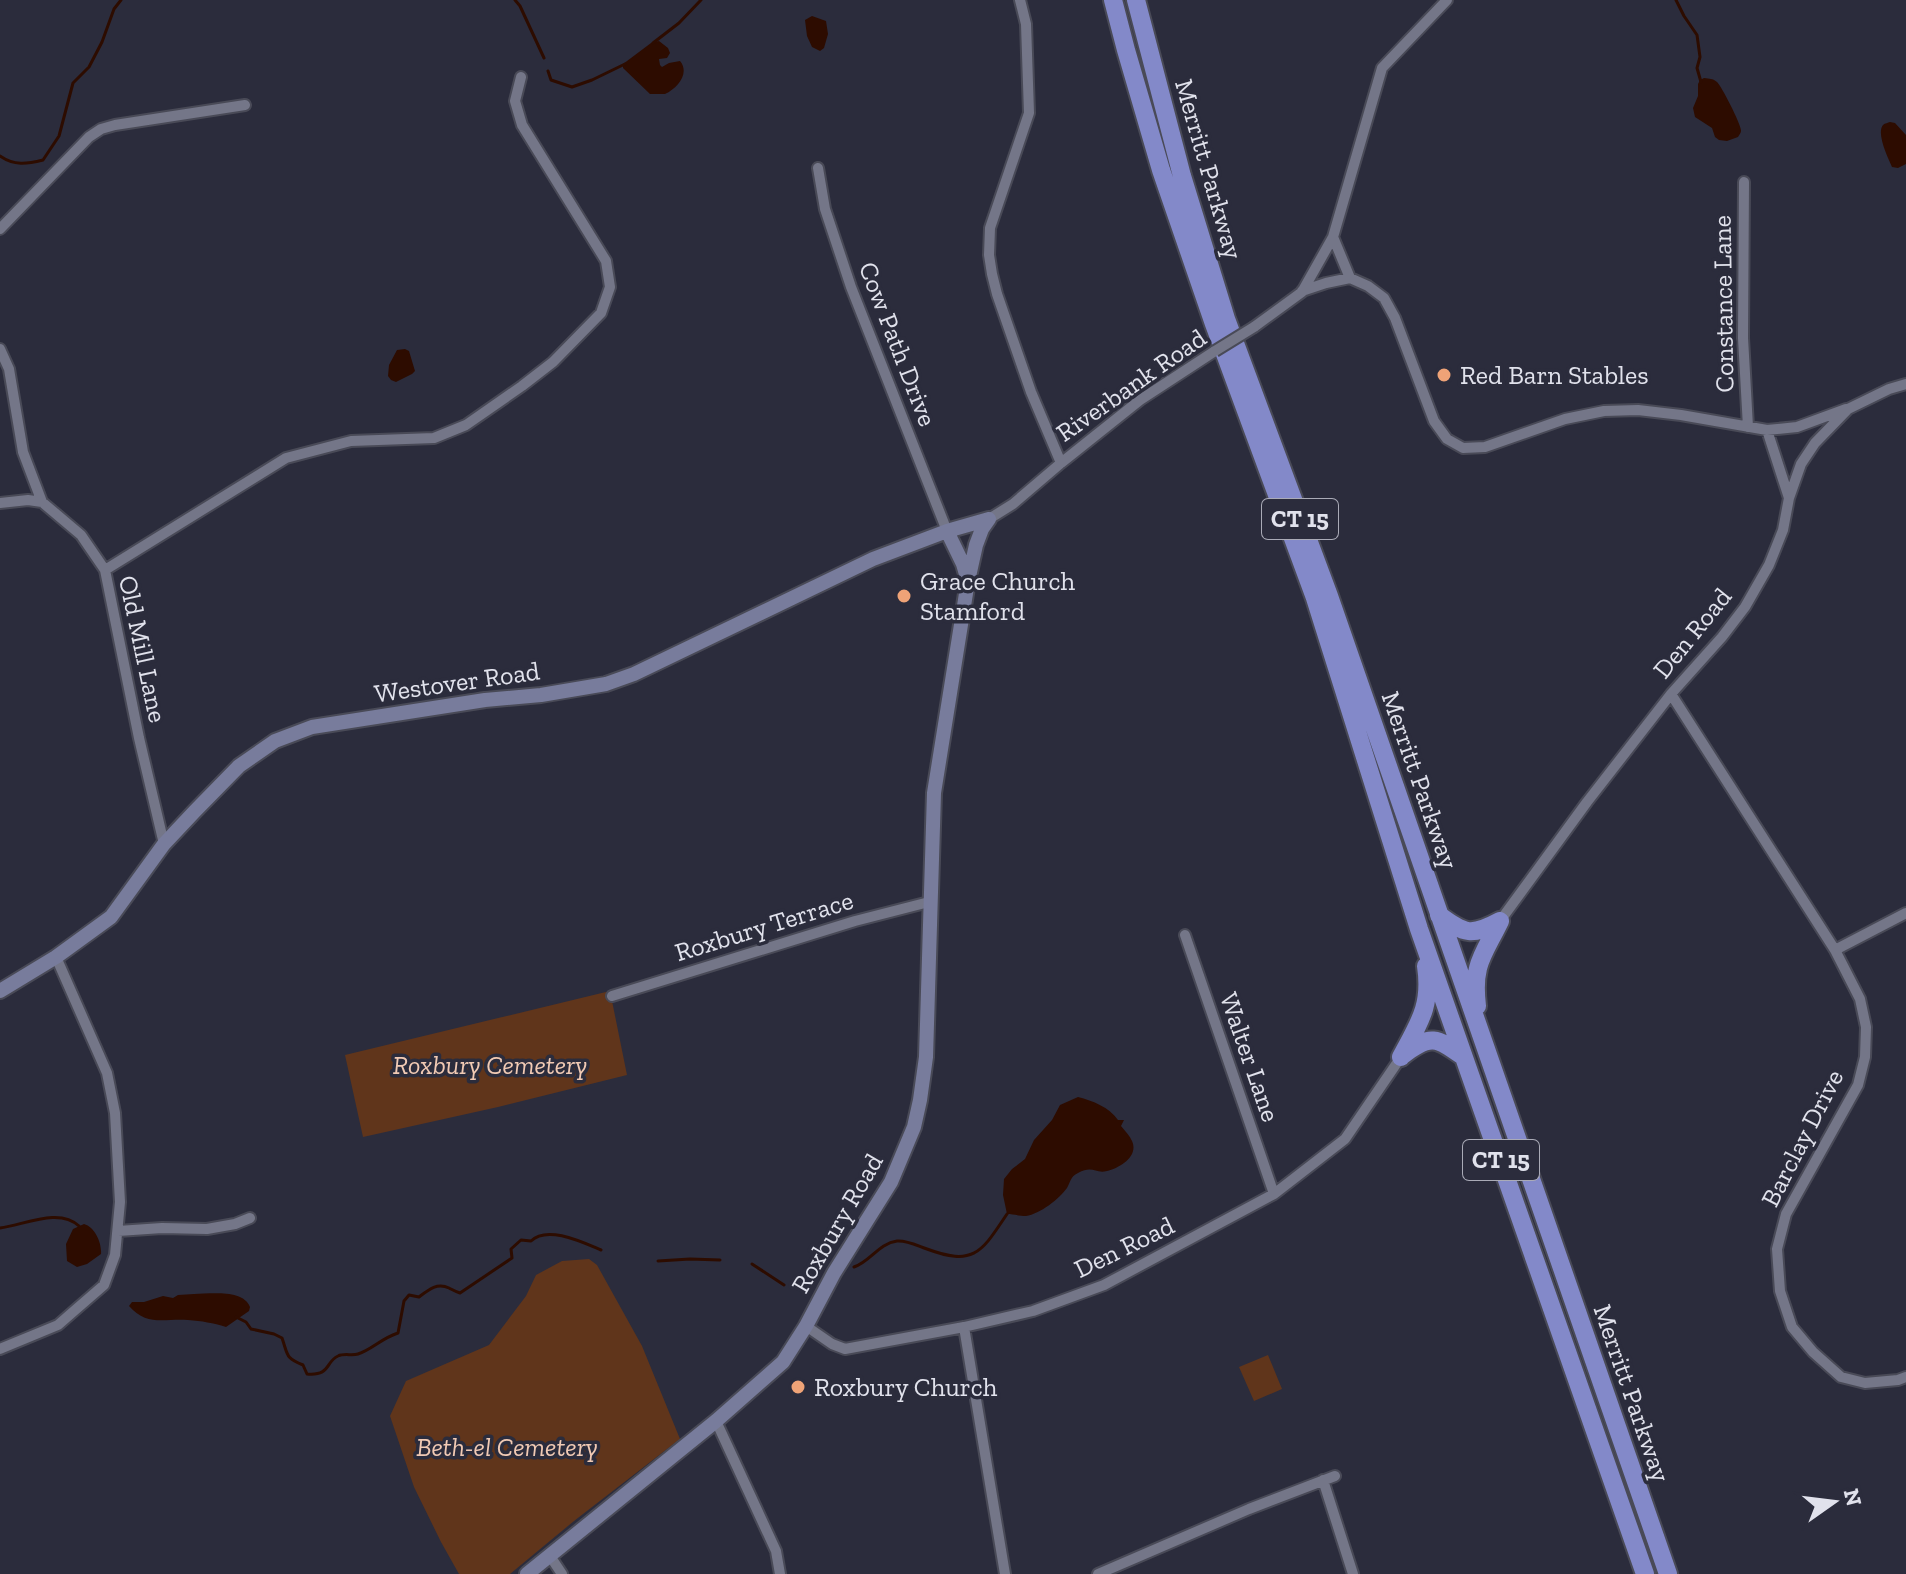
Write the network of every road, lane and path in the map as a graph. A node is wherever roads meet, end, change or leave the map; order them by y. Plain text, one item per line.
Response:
1 (1020, 0) edge
2 (1113, 0) edge
3 (1136, 0) edge
4 (1447, 0) edge
5 (521, 77) dead end
6 (245, 105) dead end
7 (818, 168) dead end
8 (1744, 182) dead end
9 (0, 229) edge
10 (1333, 237) junction
11 (1350, 278) junction
12 (1302, 292) junction
13 (0, 349) edge
14 (1906, 384) edge
15 (1848, 409) junction
16 (1748, 427) junction
17 (1767, 430) junction
18 (1061, 463) junction
19 (1789, 498) junction
20 (42, 502) junction
21 (0, 503) edge
22 (989, 519) junction
23 (947, 531) junction
24 (105, 570) junction
25 (968, 581) junction
26 (1671, 694) junction
27 (164, 844) junction
28 (929, 902) junction
29 (1906, 913) edge
30 (1439, 915) junction
31 (1500, 921) junction
32 (1419, 929) junction
33 (1185, 935) dead end
34 (1835, 950) junction
35 (56, 957) junction
36 (0, 991) edge
37 (612, 996) dead end
38 (1480, 1033) junction
39 (1401, 1057) junction
40 (1465, 1058) junction
41 (1274, 1194) junction
42 (250, 1218) dead end
43 (118, 1231) junction
44 (806, 1326) junction
45 (964, 1327) junction
46 (0, 1349) edge
47 (1906, 1377) edge
48 (716, 1421) junction
49 (1335, 1476) dead end
50 (1323, 1480) junction
51 (550, 1556) junction
52 (527, 1574) edge
53 (562, 1574) edge
54 (780, 1574) edge
55 (1005, 1574) edge
56 (1098, 1574) edge
57 (1353, 1574) edge
58 (1645, 1574) edge
59 (1668, 1574) edge

1 - 18 street
2 - 32 highway, Merritt Parkway / CT 15
3 - 30 highway, Merritt Parkway / CT 15
4 - 10 street, Riverbank Road
5 - 24 street
6 - 9 street
7 - 23 street, Cow Path Drive
8 - 16 street, Constance Lane
10 - 11 street
10 - 12 street, Riverbank Road
11 - 12 street, Riverbank Road
11 - 16 street
12 - 18 street, Riverbank Road, bridge
13 - 20 street, Old Mill Lane
14 - 15 street, Den Road
15 - 17 street
15 - 19 street, Den Road
16 - 17 street
17 - 19 street
18 - 22 street, Riverbank Road
19 - 26 street, Den Road
20 - 21 street
20 - 24 street, Old Mill Lane
22 - 23 street, Westover Road
22 - 25 street, Roxbury Road
23 - 25 street
23 - 27 street, Westover Road
24 - 27 street, Old Mill Lane
25 - 28 street, Roxbury Road
26 - 31 street, Den Road
26 - 34 street, Barclay Drive
27 - 35 street, Westover Road
28 - 37 street, Roxbury Terrace
28 - 44 street, Roxbury Road
29 - 34 street
30 - 31 highway
30 - 38 highway, Merritt Parkway / CT 15
31 - 38 highway
32 - 39 highway
32 - 40 highway, Merritt Parkway / CT 15
33 - 41 street, Walter Lane
34 - 47 street, Barclay Drive
35 - 36 street, Westover Road
35 - 43 street
38 - 59 highway, Merritt Parkway / CT 15
39 - 40 highway
39 - 41 street, Den Road
40 - 58 highway, Merritt Parkway / CT 15
41 - 45 street, Den Road
42 - 43 street
43 - 46 street
44 - 45 street, Den Road
44 - 48 street, Roxbury Road
45 - 55 street
48 - 51 street, Roxbury Road
48 - 54 street
49 - 50 street
50 - 56 street
50 - 57 street
51 - 52 street, Roxbury Road
51 - 53 street

